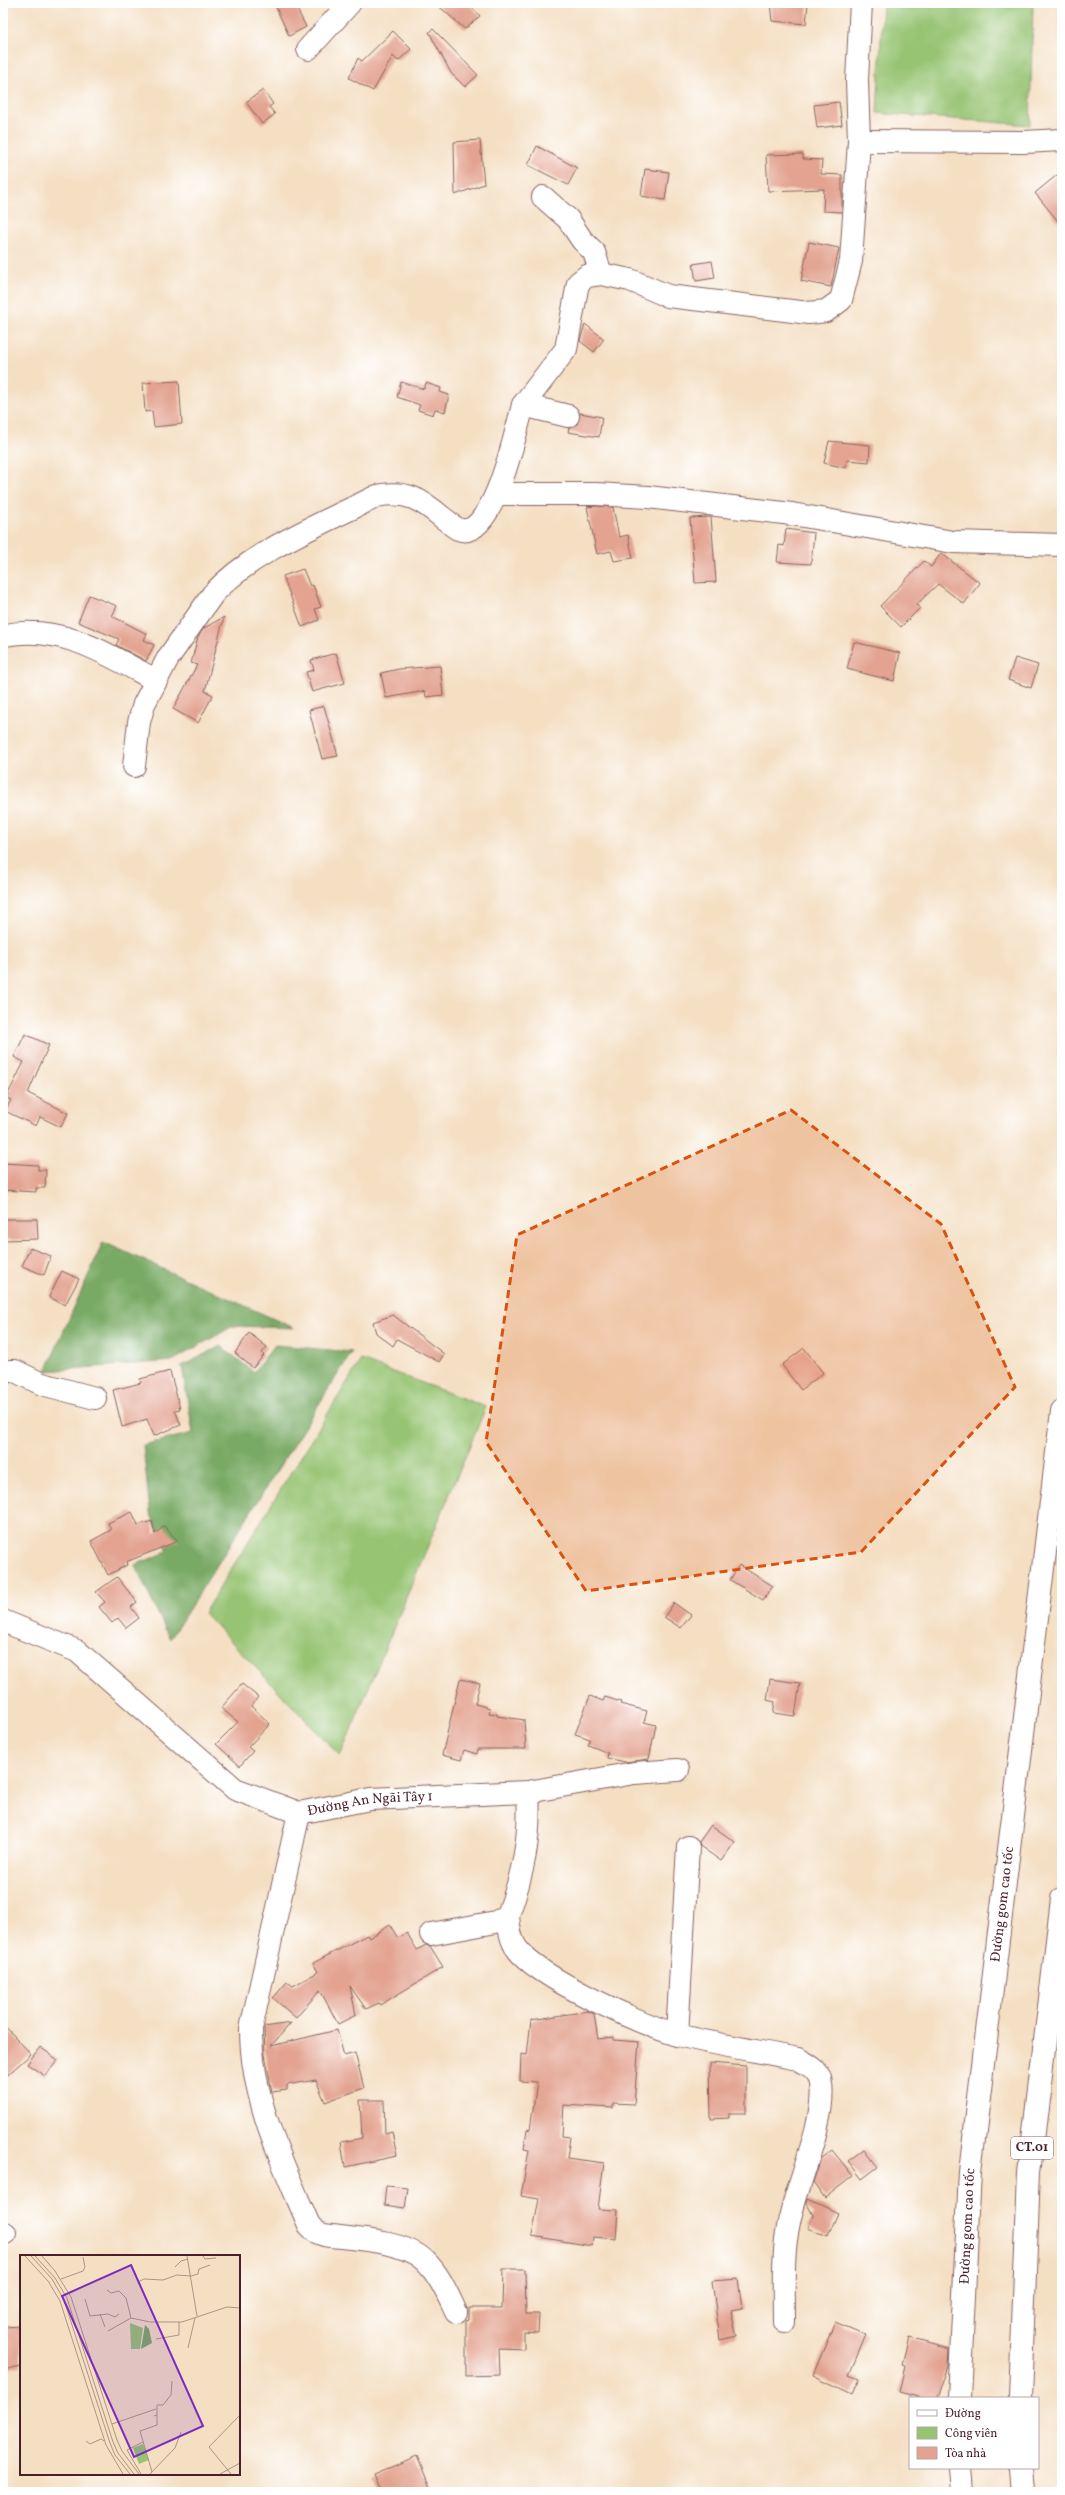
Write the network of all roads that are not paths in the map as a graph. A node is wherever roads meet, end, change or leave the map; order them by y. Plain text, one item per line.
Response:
1 (350, 3) edge
2 (861, 3) edge
3 (308, 49) dead end
4 (1062, 140) edge
5 (859, 141) junction
6 (543, 197) dead end
7 (602, 274) junction
8 (523, 405) junction
9 (568, 416) dead end
10 (497, 494) junction
11 (1062, 544) edge
12 (5, 635) dead end
13 (155, 680) junction
14 (134, 766) dead end
15 (3, 1373) edge
16 (95, 1398) dead end
17 (1062, 1411) edge
18 (3, 1622) edge
19 (678, 1770) dead end
20 (528, 1792) junction
21 (299, 1813) junction
22 (688, 1847) dead end
23 (1062, 1899) edge
24 (508, 1915) junction
25 (431, 1934) dead end
26 (677, 2035) junction
27 (456, 2312) dead end
28 (784, 2322) dead end
29 (959, 2397) edge
30 (1020, 2397) edge
31 (960, 2469) edge
32 (1020, 2469) edge
33 (962, 2492) edge
34 (1022, 2492) edge

1 - 3 main road
2 - 5 main road
4 - 5 main road
5 - 7 main road
6 - 7 main road
7 - 8 main road
8 - 9 main road
8 - 10 main road
10 - 11 main road
10 - 13 main road
12 - 13 main road
13 - 14 main road
15 - 16 main road
17 - 29 main road, Đường gom cao tốc
18 - 21 main road, Đường An Ngãi Tây 1
19 - 20 main road, Đường An Ngãi Tây 1
20 - 21 main road, Đường An Ngãi Tây 1
20 - 24 main road
21 - 27 main road
22 - 26 main road
23 - 30 main road, CT.01
24 - 25 main road
24 - 26 main road
26 - 28 main road
31 - 33 main road
32 - 34 main road

